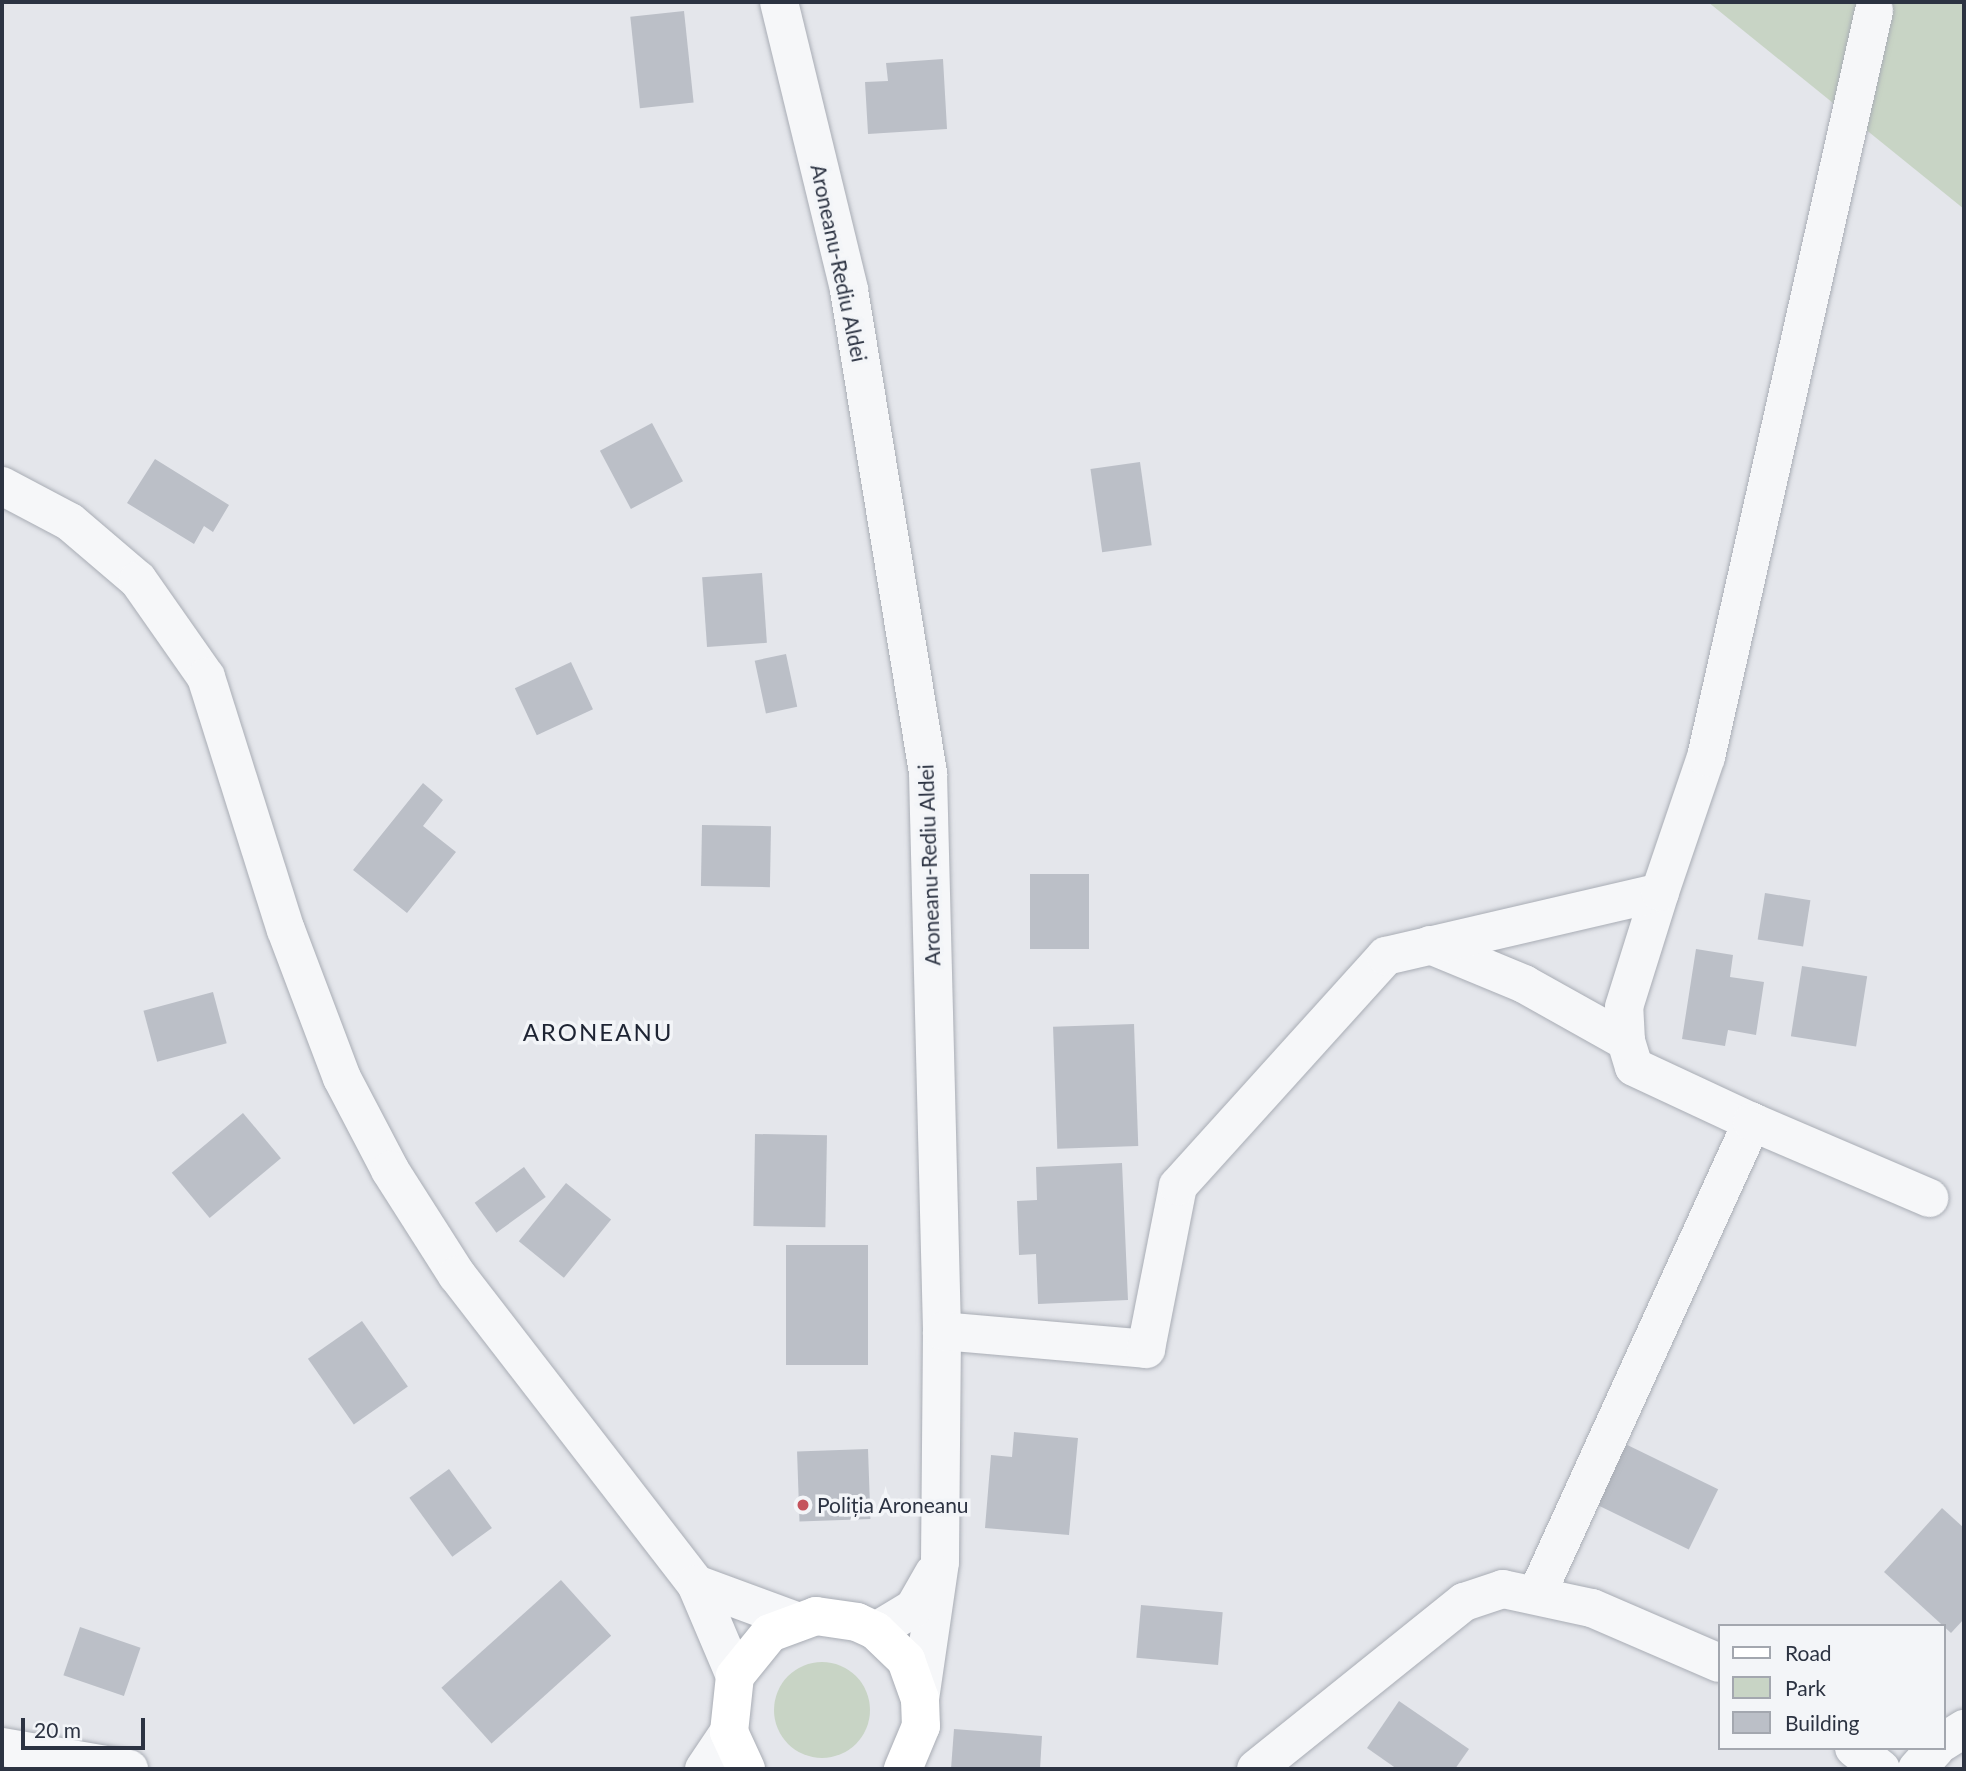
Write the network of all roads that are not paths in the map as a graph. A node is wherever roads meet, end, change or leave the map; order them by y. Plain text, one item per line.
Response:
1 (779, 2) edge
2 (1874, 11) dead end
3 (2, 486) edge
4 (1661, 892) junction
5 (1430, 945) junction
6 (1626, 1041) junction
7 (1752, 1122) junction
8 (1929, 1198) dead end
9 (942, 1331) junction
10 (940, 1562) junction
11 (696, 1584) junction
12 (1537, 1594) junction
13 (796, 1620) junction
14 (876, 1631) junction
15 (1717, 1662) edge
16 (734, 1676) junction
17 (920, 1699) junction
18 (1964, 1729) edge
19 (729, 1732) junction
20 (1945, 1741) edge
21 (2, 1747) edge
22 (1857, 1750) edge
23 (1934, 1750) edge
24 (911, 1764) edge
25 (129, 1769) edge
26 (704, 1769) edge
27 (746, 1769) edge
28 (1256, 1769) edge
29 (1881, 1769) edge
30 (1917, 1769) edge

1 - 9 street, Aroneanu-Rediu Aldei
2 - 4 street
3 - 11 street
4 - 5 street
4 - 6 street
5 - 6 street
5 - 9 street
6 - 7 street
7 - 8 street
7 - 12 street
9 - 10 street, Aroneanu-Rediu Aldei
10 - 14 street
10 - 17 street, Aroneanu-Rediu Aldei
11 - 13 street
11 - 16 street
12 - 15 street
12 - 28 street
13 - 14 main road
13 - 16 main road
14 - 17 main road
16 - 19 main road
17 - 24 main road
18 - 20 street
19 - 26 street
19 - 27 main road
21 - 25 street
22 - 29 street
23 - 30 street

